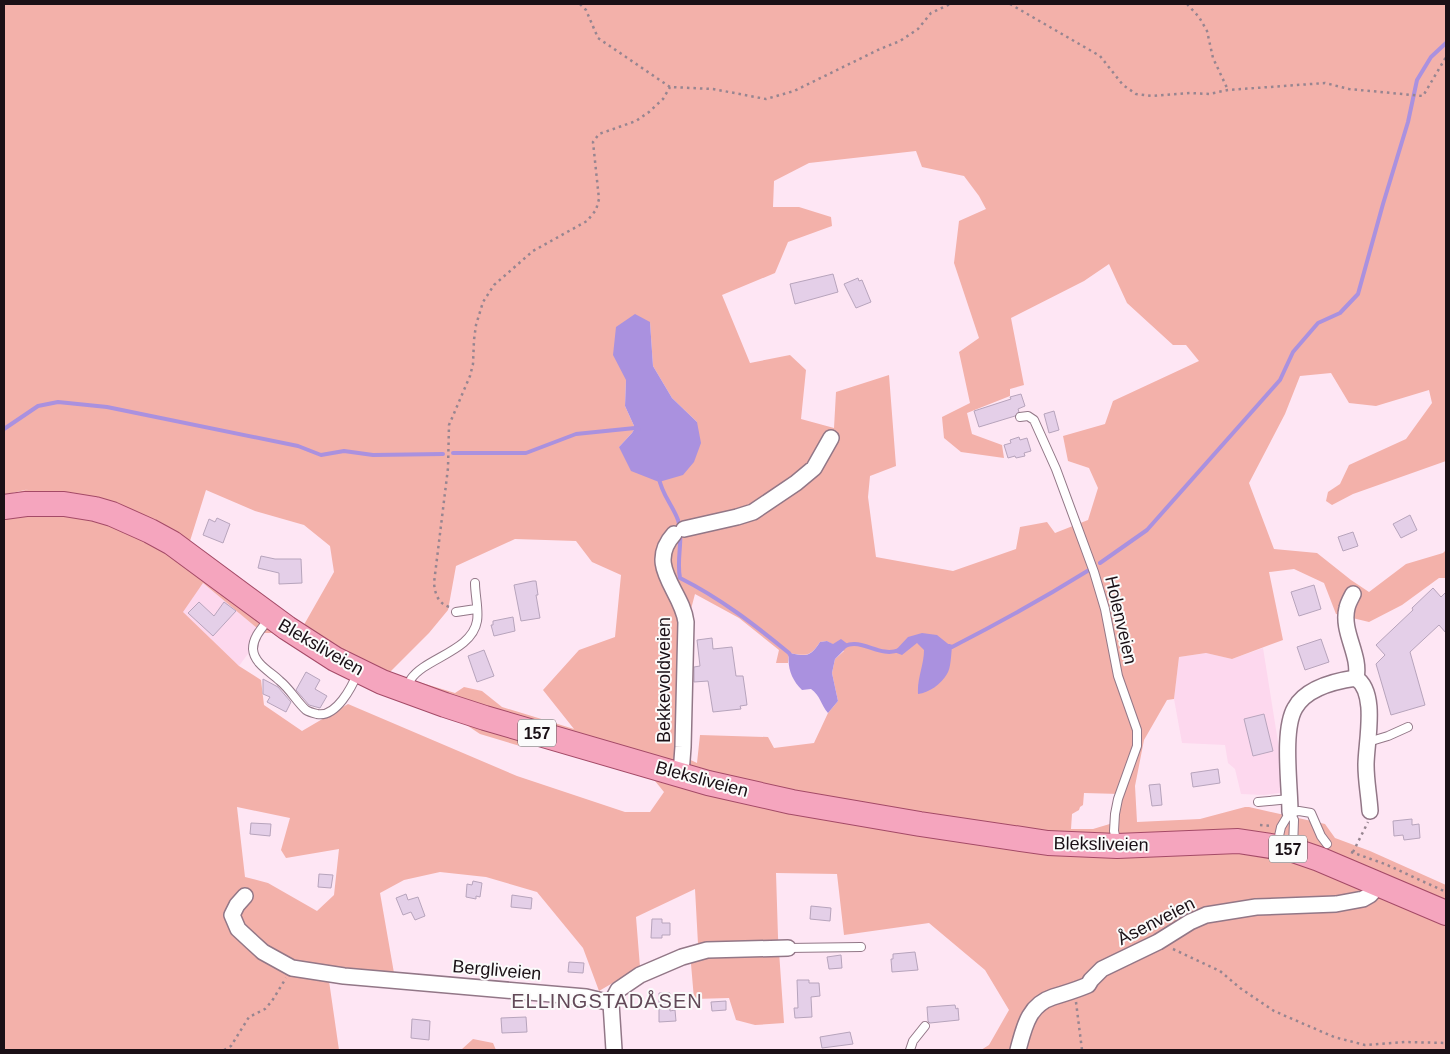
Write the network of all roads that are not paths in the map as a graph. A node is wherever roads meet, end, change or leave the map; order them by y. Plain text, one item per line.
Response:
1 (1020, 417) dead end
2 (831, 438) dead end
3 (4, 507) edge
4 (474, 583) dead end
5 (1354, 594) dead end
6 (476, 609) junction
7 (456, 612) road end
8 (270, 617) junction
9 (359, 671) junction
10 (1356, 678) junction
11 (407, 692) junction
12 (1408, 727) dead end
13 (1368, 742) junction
14 (681, 774) junction
15 (1258, 802) dead end
16 (1290, 805) junction
17 (1370, 811) road end
18 (1327, 844) road end
19 (1117, 846) junction
20 (1285, 848) junction
21 (1379, 885) junction
22 (245, 896) dead end
23 (1446, 913) edge
24 (788, 948) joint
25 (861, 948) dead end
26 (611, 1003) junction
27 (925, 1026) dead end
28 (614, 1050) edge
29 (910, 1050) edge
30 (1018, 1050) edge

1 - 19 lane, Holenveien
2 - 14 street, Bekkevoldveien
3 - 8 main road, Bleksliveien / 157
4 - 6 lane
5 - 10 street
6 - 7 lane
6 - 11 lane
8 - 9 main road, Bleksliveien / 157
8 - 9 lane
9 - 11 main road, Bleksliveien / 157
10 - 13 street
10 - 16 street
11 - 14 main road, Bleksliveien / 157
12 - 13 lane
13 - 17 street
14 - 19 main road, Bleksliveien / 157
15 - 16 lane
16 - 18 lane
16 - 20 lane
16 - 20 lane
19 - 20 main road, Bleksliveien / 157
20 - 21 main road, Bleksliveien / 157
21 - 23 main road, Bleksliveien / 157
21 - 30 street, Åsenveien
22 - 26 street, Bergliveien
24 - 25 lane
24 - 26 street
26 - 28 street
27 - 29 lane

